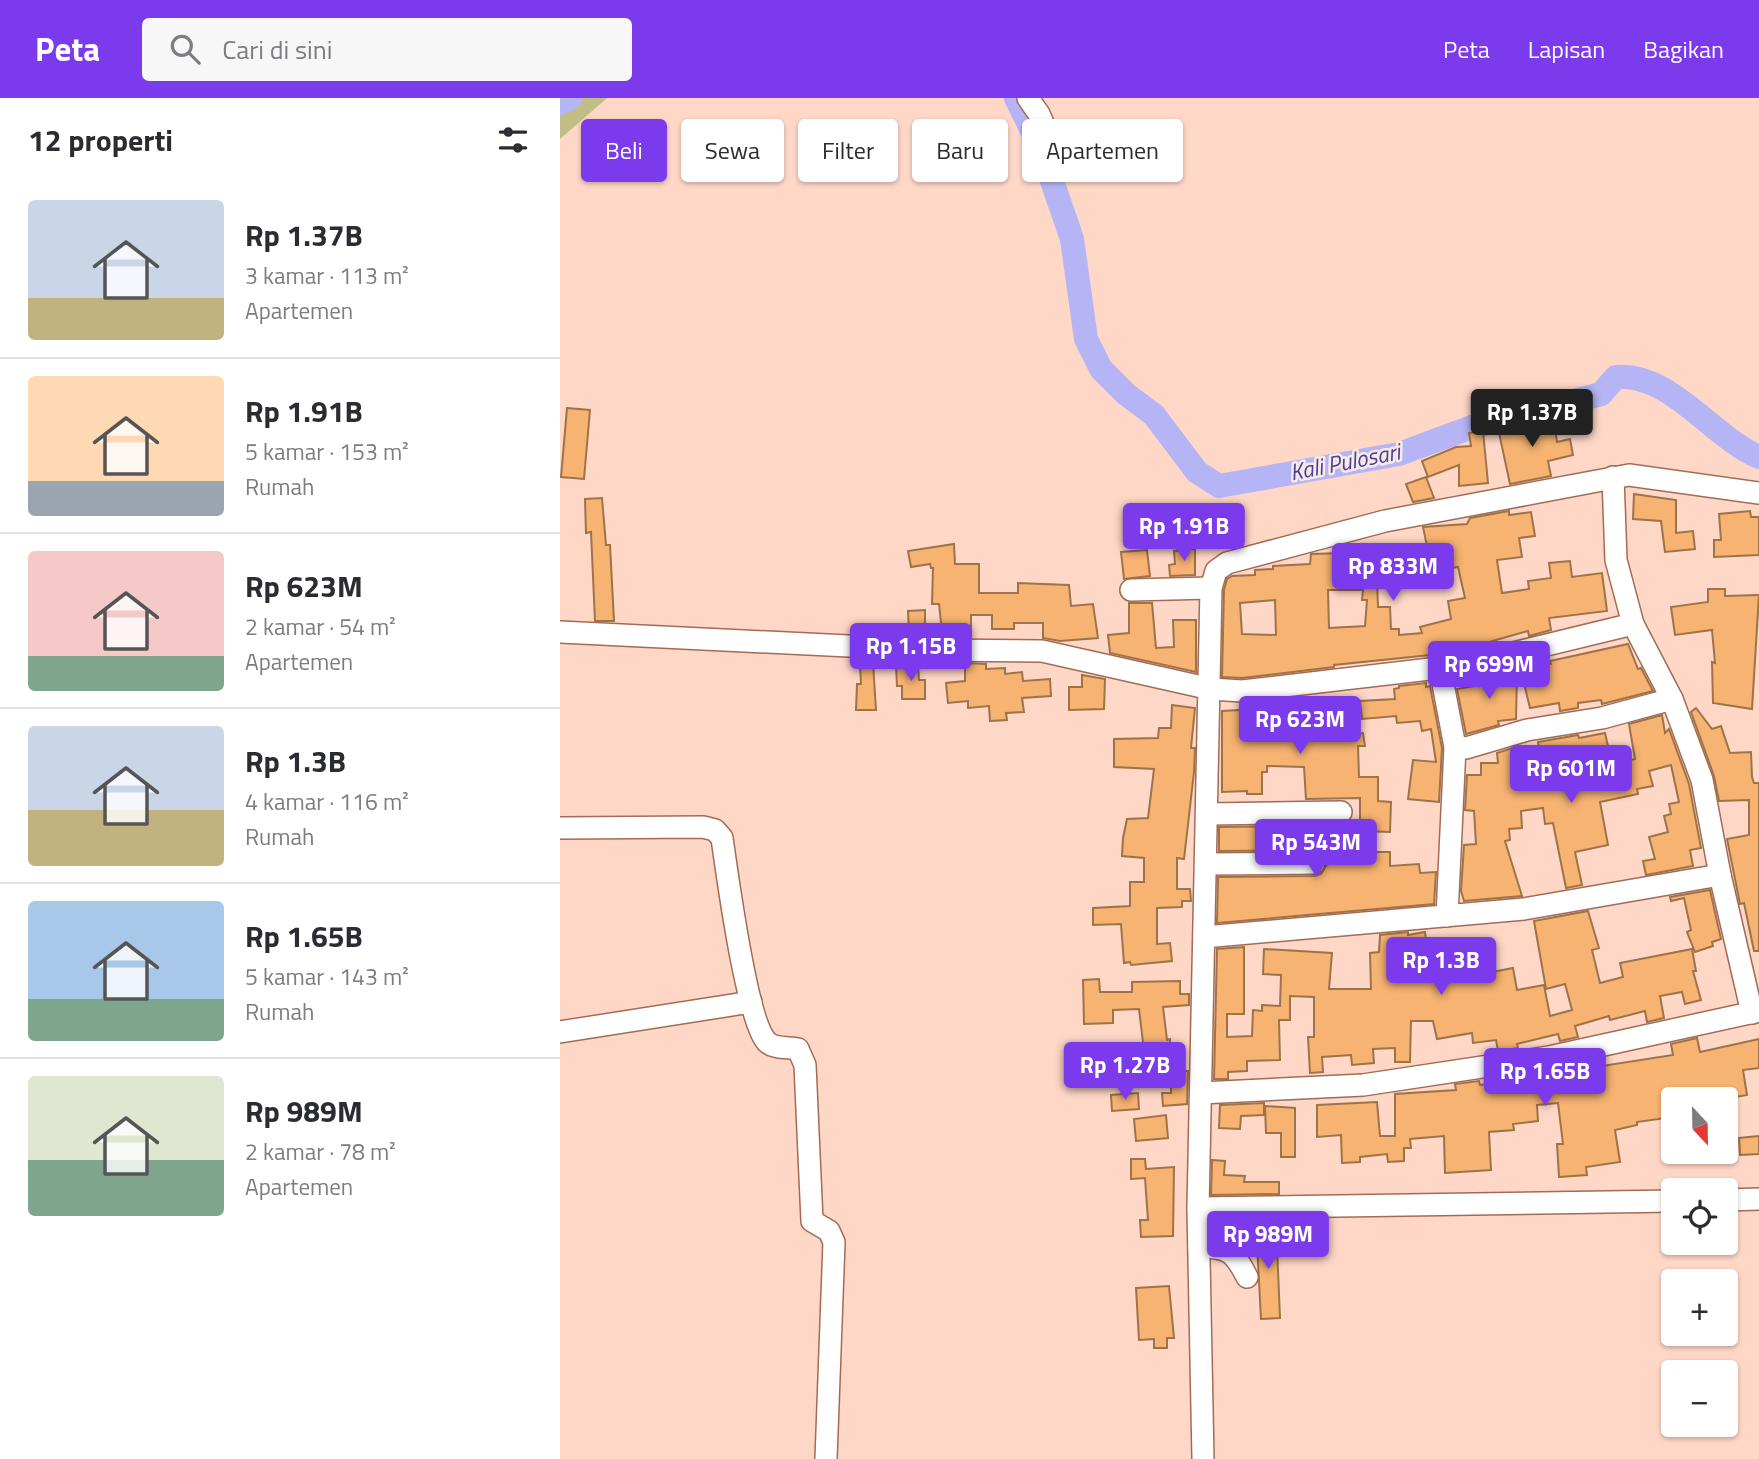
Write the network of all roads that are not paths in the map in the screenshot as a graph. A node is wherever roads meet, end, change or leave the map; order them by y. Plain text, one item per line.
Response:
1 (1028, 98) edge
2 (1041, 119) edge
3 (1614, 477) junction
4 (1759, 493) edge
5 (1211, 588) junction
6 (1131, 590) dead end
7 (1633, 624) junction
8 (560, 632) edge
9 (1440, 668) junction
10 (1211, 689) junction
11 (1672, 699) junction
12 (1455, 747) junction
13 (1341, 812) dead end
14 (1208, 814) junction
15 (560, 828) edge
16 (1314, 863) dead end
17 (1207, 864) junction
18 (1720, 875) junction
19 (1447, 916) junction
20 (1204, 937) junction
21 (751, 1002) junction
22 (1755, 1012) edge
23 (560, 1032) edge
24 (1201, 1093) junction
25 (1738, 1199) edge
26 (1759, 1199) edge
27 (1661, 1201) edge
28 (1198, 1208) junction
29 (1199, 1247) junction
30 (1247, 1277) dead end
31 (826, 1459) edge
32 (1203, 1459) edge

1 - 2 street
3 - 4 street
3 - 5 street
3 - 7 street
5 - 6 street
5 - 10 street
7 - 9 street
7 - 11 street
8 - 10 street
9 - 10 street
9 - 12 street
10 - 14 street
11 - 12 street
11 - 18 street
12 - 19 street
13 - 14 street
14 - 17 street
15 - 21 street
16 - 17 street
17 - 20 street
18 - 19 street
18 - 22 street
19 - 20 street
20 - 24 street
21 - 23 street
21 - 31 street
22 - 24 street
24 - 28 street
25 - 26 street
27 - 28 street
28 - 29 street
29 - 30 street
29 - 32 street

